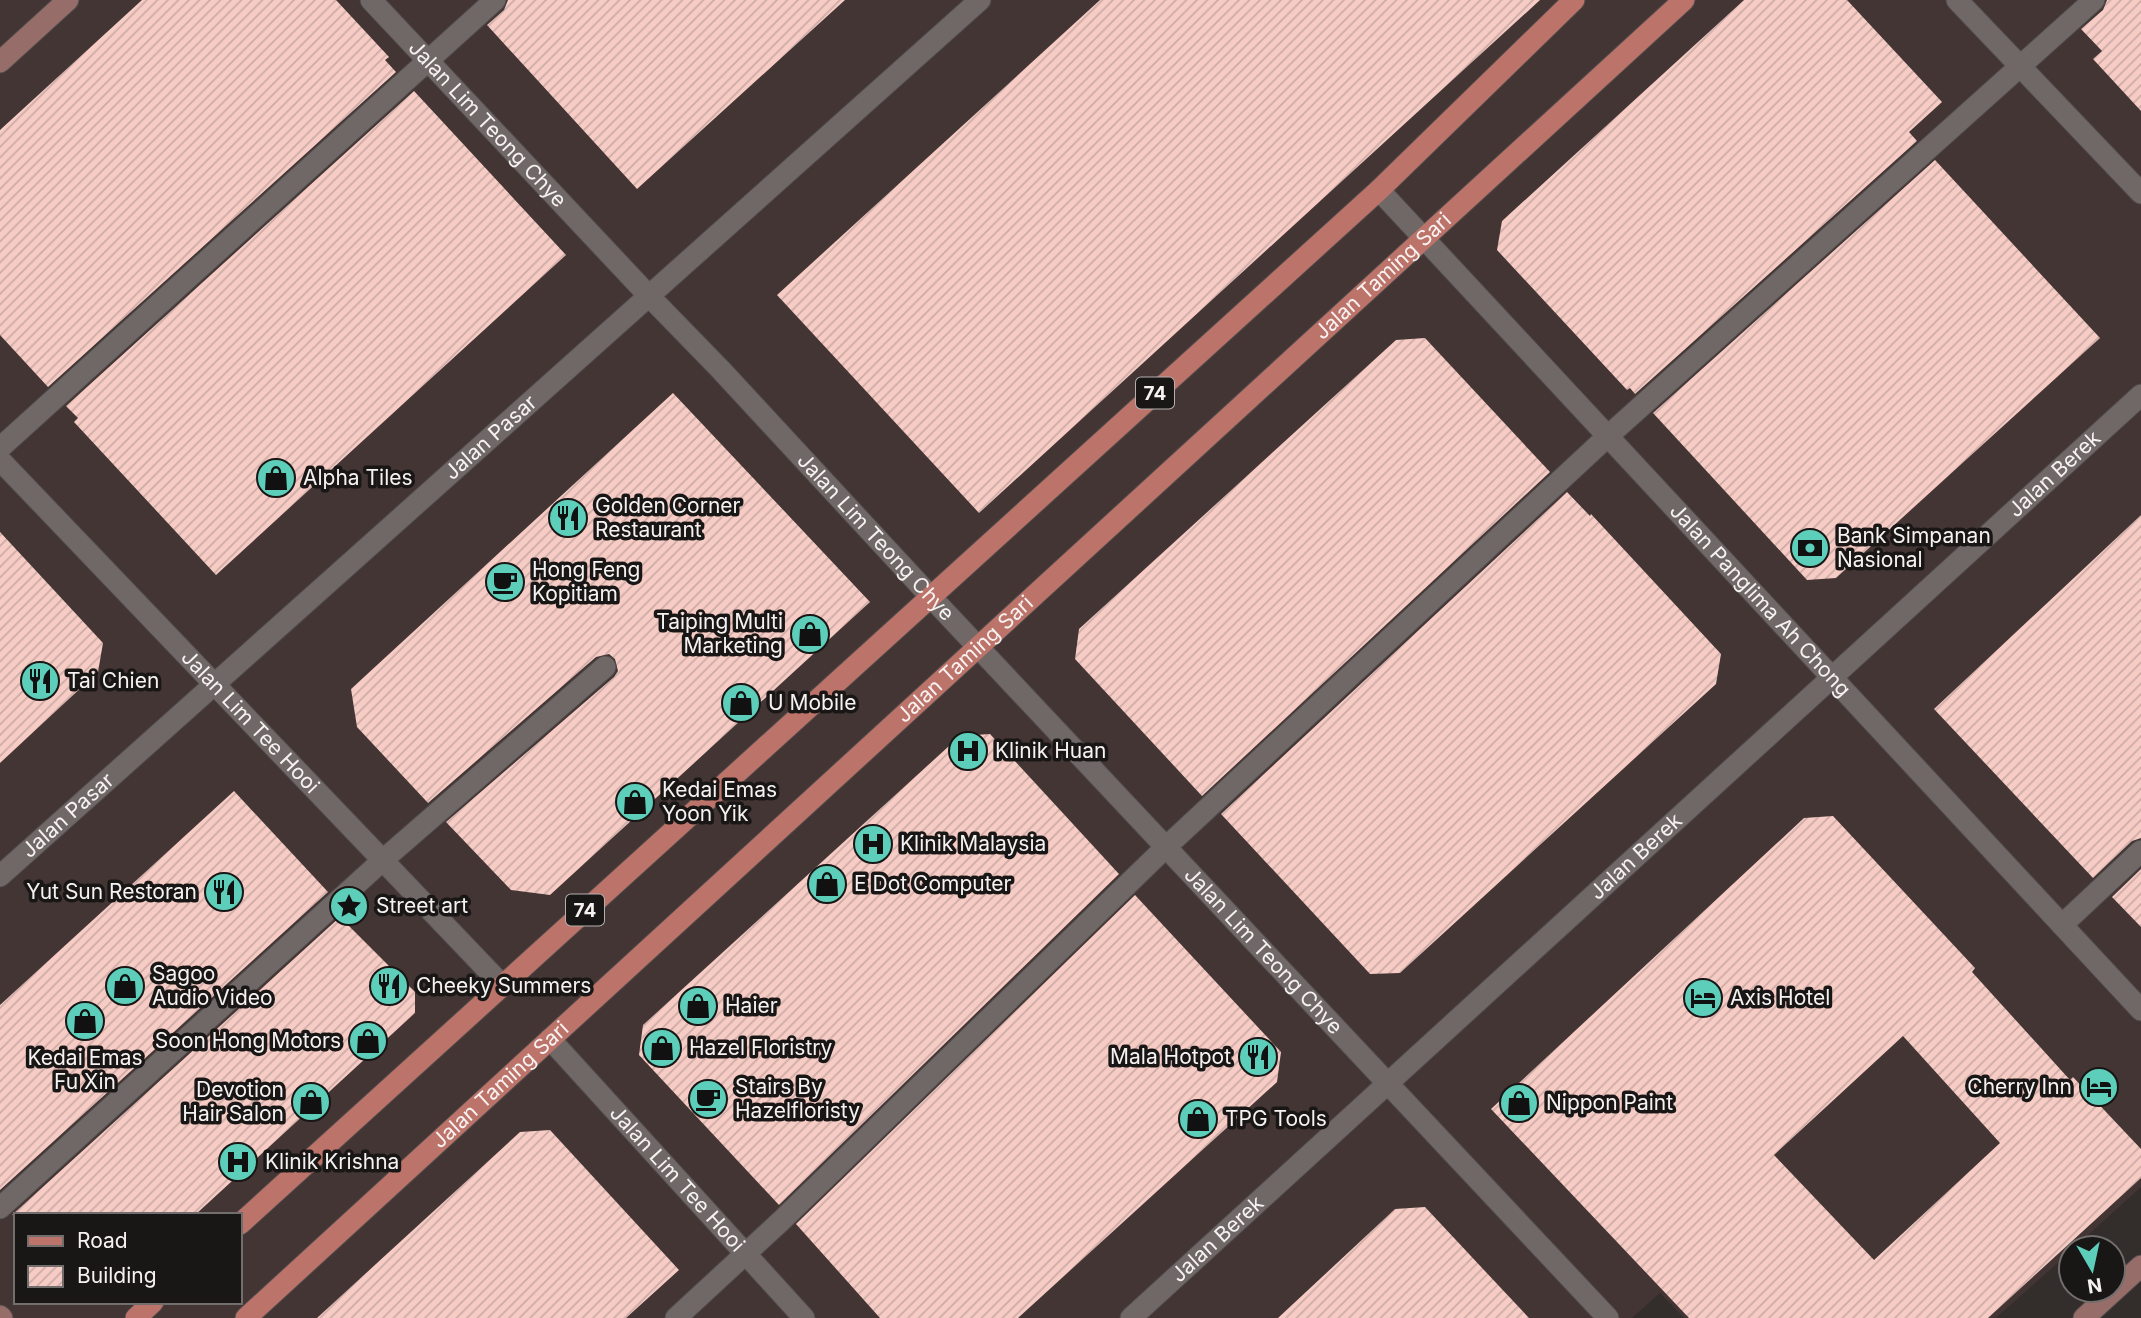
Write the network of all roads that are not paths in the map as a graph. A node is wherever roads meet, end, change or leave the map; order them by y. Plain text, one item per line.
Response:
1 (68, 0) edge
2 (372, 0) edge
3 (495, 0) edge
4 (980, 0) edge
5 (1574, 0) edge
6 (1684, 0) edge
7 (1957, 0) edge
8 (2094, 0) edge
9 (428, 60) junction
10 (0, 62) edge
11 (2020, 66) junction
12 (1379, 190) junction
13 (2141, 193) edge
14 (1424, 238) junction
15 (649, 296) junction
16 (2141, 395) edge
17 (1608, 436) junction
18 (0, 448) edge
19 (0, 460) edge
20 (931, 597) junction
21 (978, 647) junction
22 (605, 667) dead end
23 (1832, 677) junction
24 (215, 685) junction
25 (1166, 846) junction
26 (2141, 851) edge
27 (383, 860) junction
28 (0, 876) edge
29 (2062, 925) junction
30 (502, 985) junction
31 (2141, 1010) edge
32 (550, 1039) junction
33 (1388, 1084) junction
34 (0, 1208) edge
35 (242, 1222) edge
36 (746, 1253) junction
37 (2141, 1266) edge
38 (151, 1304) edge
39 (136, 1318) edge
40 (246, 1318) edge
41 (676, 1318) edge
42 (804, 1318) edge
43 (1131, 1318) edge
44 (1608, 1318) edge
45 (2084, 1318) edge

1 - 10 main road
2 - 9 street, Jalan Lim Teong Chye
3 - 9 street
4 - 15 street, Jalan Pasar
5 - 12 main road, 74
6 - 14 main road, Jalan Taming Sari
7 - 11 street
8 - 11 street
9 - 15 street, Jalan Lim Teong Chye
9 - 18 street
11 - 13 street
11 - 17 street
12 - 14 street, Jalan Panglima Ah Chong
12 - 20 main road, 74
14 - 17 street, Jalan Panglima Ah Chong
14 - 21 main road, Jalan Taming Sari
15 - 20 street, Jalan Lim Teong Chye
15 - 24 street, Jalan Pasar
16 - 23 street, Jalan Berek
17 - 23 street, Jalan Panglima Ah Chong
17 - 25 street
19 - 24 street, Jalan Lim Tee Hooi
20 - 21 street, Jalan Lim Teong Chye
20 - 30 main road, 74
21 - 25 street, Jalan Lim Teong Chye
21 - 32 main road, Jalan Taming Sari
22 - 27 street
23 - 29 street, Jalan Panglima Ah Chong
23 - 33 street, Jalan Berek
24 - 27 street, Jalan Lim Tee Hooi
24 - 28 street, Jalan Pasar
25 - 33 street, Jalan Lim Teong Chye
25 - 36 street
26 - 29 street
27 - 30 street, Jalan Lim Tee Hooi
27 - 34 street
29 - 31 street, Jalan Panglima Ah Chong
30 - 35 main road, 74
32 - 36 street, Jalan Lim Tee Hooi
32 - 40 main road, Jalan Taming Sari
33 - 43 street, Jalan Berek
33 - 44 street, Jalan Lim Teong Chye
36 - 41 street
36 - 42 street, Jalan Lim Tee Hooi
37 - 45 main road
38 - 39 main road

